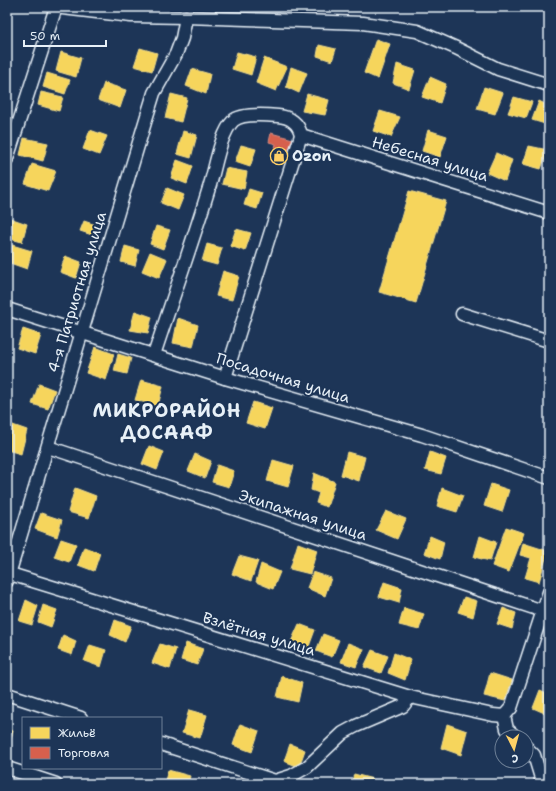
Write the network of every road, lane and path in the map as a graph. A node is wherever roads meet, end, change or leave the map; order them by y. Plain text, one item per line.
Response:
1 (55, 7) edge
2 (186, 16) junction
3 (549, 85) edge
4 (300, 135) junction
5 (7, 159) edge
6 (549, 213) edge
7 (7, 309) edge
8 (462, 314) dead end
9 (82, 332) junction
10 (549, 341) edge
11 (154, 355) junction
12 (226, 378) junction
13 (48, 447) junction
14 (549, 478) edge
15 (8, 576) edge
16 (549, 592) edge
17 (546, 612) edge
18 (7, 694) edge
19 (410, 697) junction
20 (504, 716) junction
21 (78, 717) edge
22 (508, 729) edge
23 (162, 744) edge
24 (534, 755) edge
25 (7, 768) edge
26 (56, 784) edge
27 (541, 784) edge

1 - 2 street
1 - 5 street
2 - 3 street
2 - 9 street, 4-я Патриотная улица
4 - 6 street, Небесная улица
4 - 11 street
4 - 12 street
7 - 9 street, Посадочная улица
8 - 10 street
9 - 11 street, Посадочная улица
9 - 13 street, 4-я Патриотная улица
11 - 12 street, Посадочная улица
12 - 14 street, Посадочная улица
13 - 15 street, 4-я Патриотная улица
13 - 17 street, Экипажная улица
15 - 19 street, Взлётная улица
16 - 17 street
17 - 20 street
18 - 21 street
19 - 20 street, Взлётная улица
19 - 23 street
20 - 22 street
24 - 27 street
25 - 26 street

